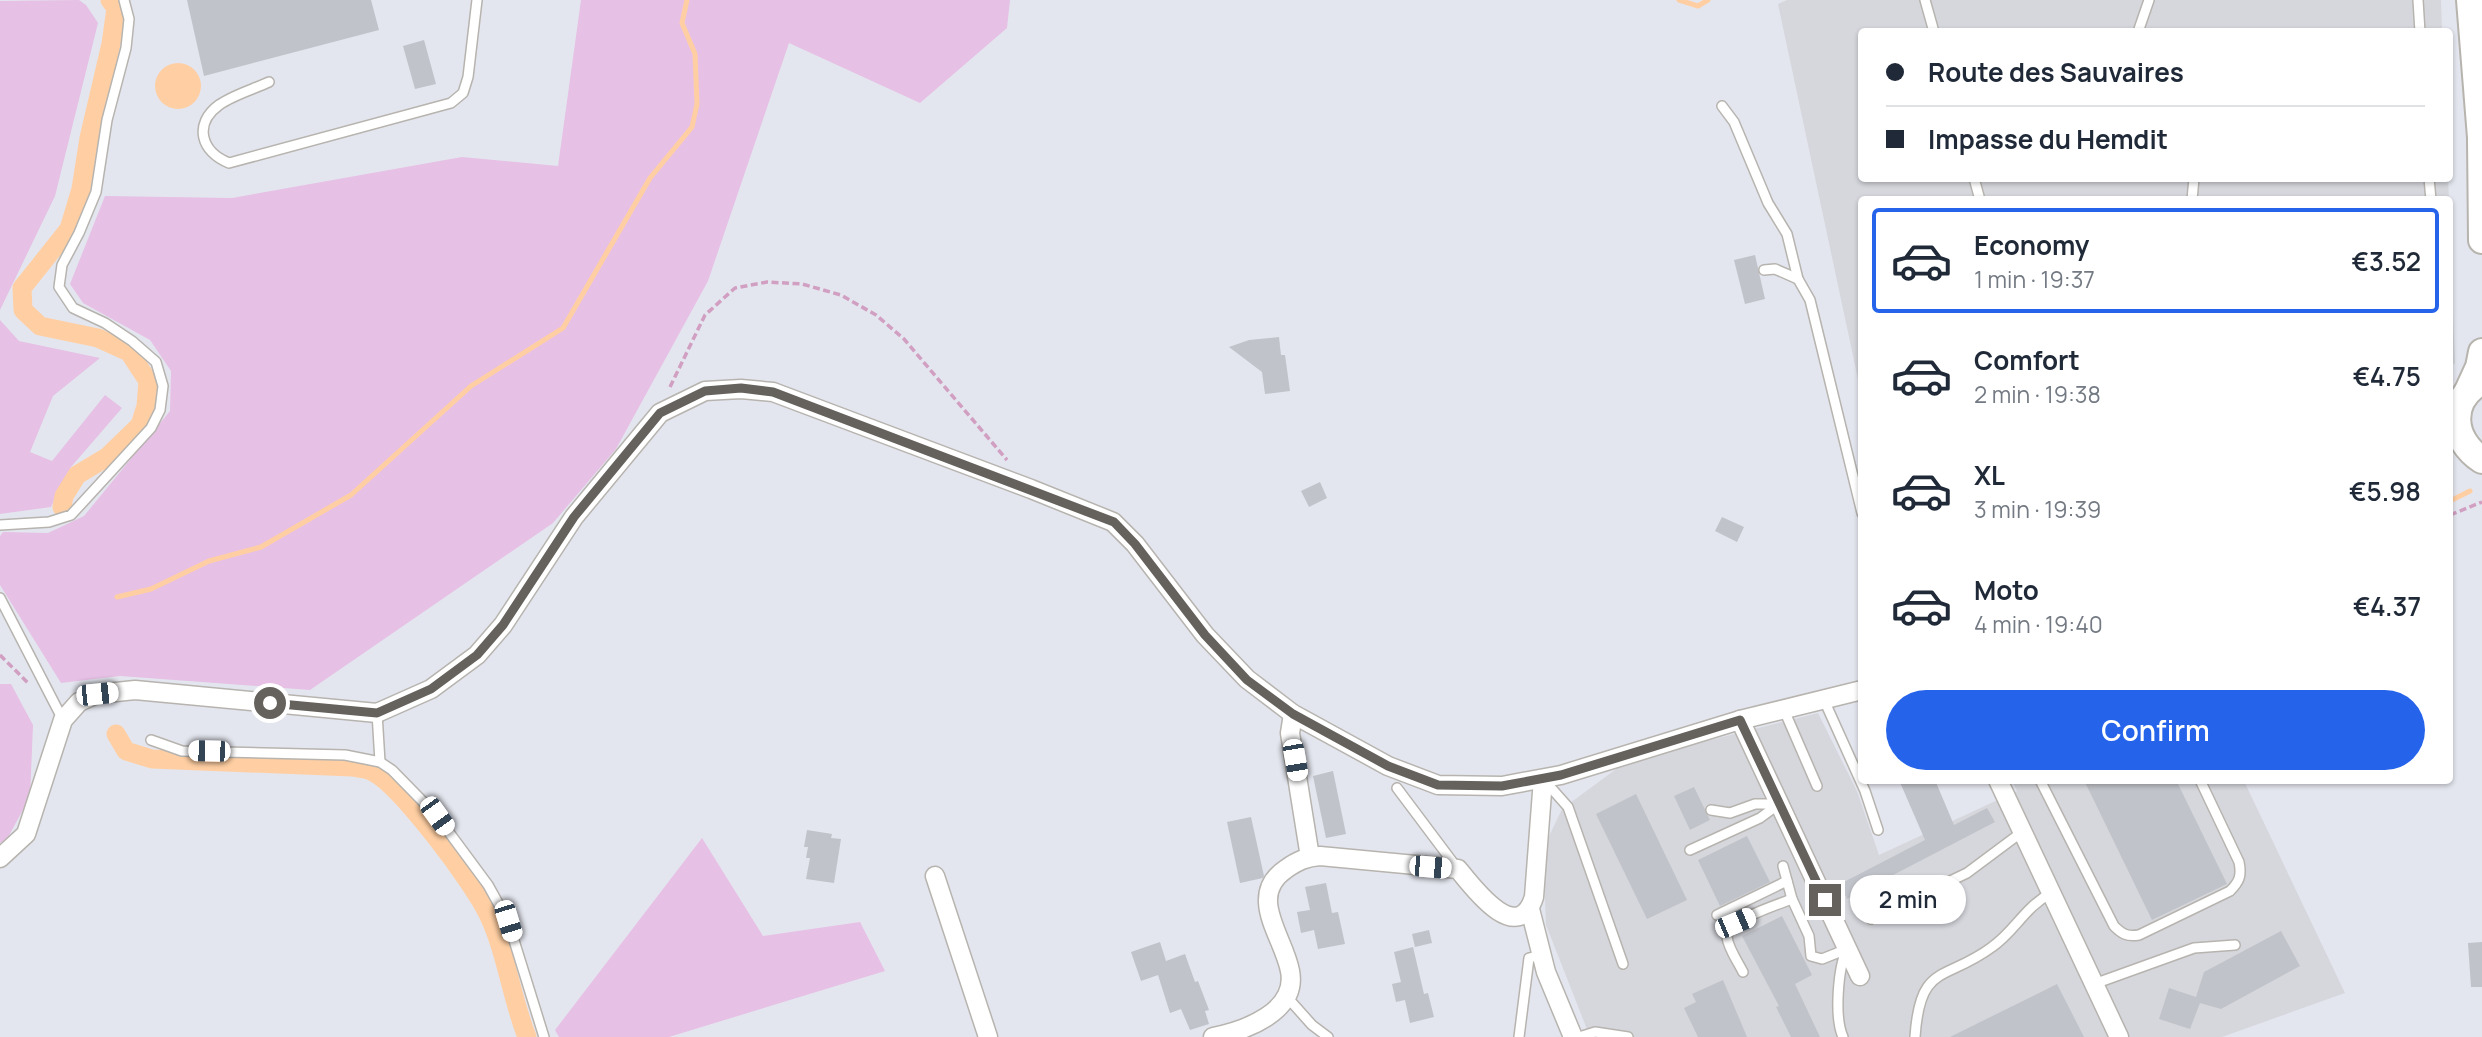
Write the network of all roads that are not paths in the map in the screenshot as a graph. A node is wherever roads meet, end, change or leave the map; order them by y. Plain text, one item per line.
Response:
1 (124, 0) edge
2 (477, 0) edge
3 (1926, 0) edge
4 (2149, 0) edge
5 (2418, 0) edge
6 (2470, 0) edge
7 (1933, 28) edge
8 (2138, 28) edge
9 (2420, 28) edge
10 (269, 82) dead end
11 (1722, 106) dead end
12 (2481, 144) edge
13 (2482, 240) edge
14 (1765, 270) dead end
15 (1798, 279) junction
16 (2482, 352) edge
17 (2466, 394) edge
18 (2470, 454) edge
19 (1858, 497) edge
20 (0, 525) edge
21 (0, 598) edge
22 (1858, 691) edge
23 (1824, 700) junction
24 (1784, 709) junction
25 (377, 713) junction
26 (1293, 714) junction
27 (64, 720) junction
28 (1740, 720) junction
29 (150, 740) dead end
30 (380, 762) junction
31 (1858, 775) edge
32 (1543, 779) junction
33 (1862, 784) edge
34 (2003, 784) edge
35 (2042, 784) edge
36 (2202, 784) edge
37 (1817, 786) dead end
38 (1397, 788) dead end
39 (1779, 804) junction
40 (1711, 810) dead end
41 (1878, 830) dead end
42 (2022, 832) junction
43 (1690, 850) dead end
44 (1310, 857) junction
45 (0, 858) edge
46 (1783, 866) dead end
47 (1458, 869) junction
48 (935, 876) dead end
49 (1787, 881) junction
50 (2051, 893) junction
51 (1791, 899) junction
52 (1530, 909) junction
53 (1717, 915) dead end
54 (1871, 919) dead end
55 (2235, 945) dead end
56 (1847, 949) junction
57 (1541, 955) junction
58 (1623, 964) dead end
59 (1743, 972) dead end
60 (1860, 976) dead end
61 (2094, 984) junction
62 (1285, 995) junction
63 (544, 1037) edge
64 (988, 1037) edge
65 (1213, 1037) edge
66 (1328, 1037) edge
67 (1519, 1037) edge
68 (1573, 1037) edge
69 (1579, 1037) edge
70 (1628, 1037) edge
71 (1843, 1037) edge
72 (1915, 1037) edge
73 (2119, 1037) edge

1 - 20 lane
2 - 10 lane
3 - 7 lane
4 - 8 lane
5 - 9 lane
6 - 12 main road
11 - 15 lane
12 - 13 main road
14 - 15 lane
15 - 19 lane
16 - 17 main road
17 - 18 main road
21 - 27 lane
22 - 23 street
23 - 24 street
23 - 31 lane
24 - 28 street
24 - 37 lane
25 - 26 street
25 - 27 street
25 - 30 lane
26 - 32 street
26 - 44 street
27 - 45 street
28 - 32 street
28 - 39 street
29 - 30 lane
30 - 63 lane
32 - 52 street
32 - 58 lane
33 - 41 lane
34 - 42 street
35 - 36 lane
38 - 47 lane
39 - 40 lane
39 - 43 lane
39 - 56 street
42 - 50 street
42 - 54 lane
44 - 47 street
44 - 62 street
46 - 49 lane
47 - 52 street
48 - 64 street
49 - 51 lane
49 - 53 lane
50 - 61 street
50 - 72 lane
51 - 56 lane
51 - 59 lane
52 - 57 street
55 - 61 lane
56 - 60 street
56 - 71 lane
57 - 67 lane
57 - 68 street
61 - 73 street
62 - 65 street
62 - 66 lane
69 - 70 lane

